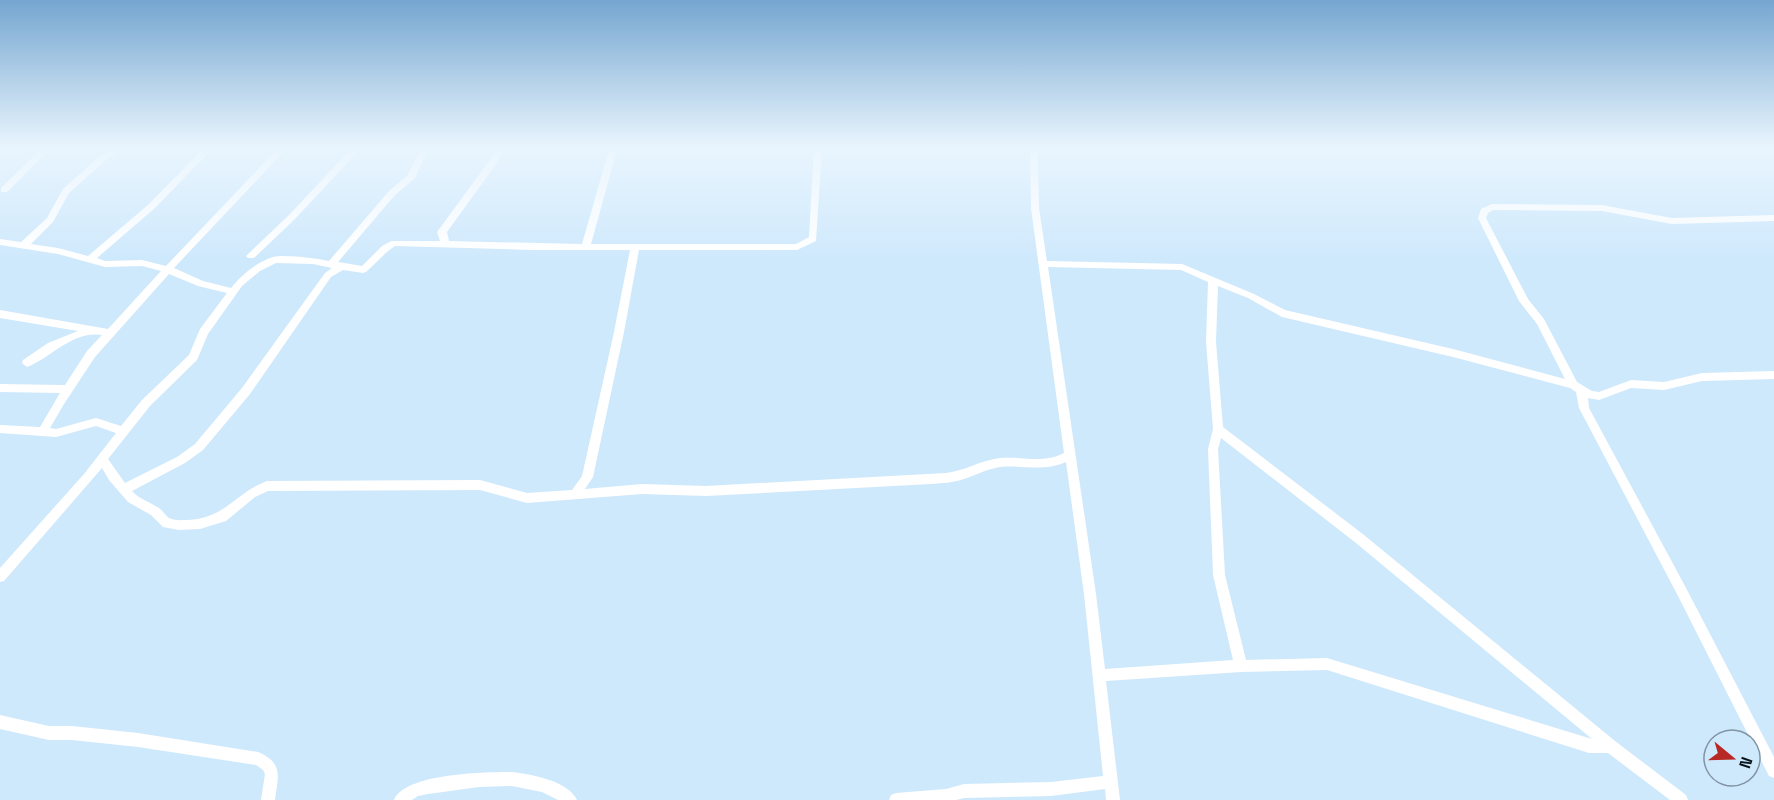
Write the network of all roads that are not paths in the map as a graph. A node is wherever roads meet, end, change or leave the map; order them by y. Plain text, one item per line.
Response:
1 (11, 183) edge
2 (75, 183) edge
3 (174, 183) edge
4 (248, 183) edge
5 (323, 183) edge
6 (403, 183) edge
7 (476, 183) edge
8 (604, 183) edge
9 (816, 183) edge
10 (1034, 183) edge
11 (4, 190) dead end
12 (1774, 218) edge
13 (0, 242) edge
14 (24, 245) junction
15 (446, 245) junction
16 (586, 247) junction
17 (635, 247) junction
18 (250, 256) dead end
19 (88, 260) junction
20 (1044, 264) junction
21 (336, 265) junction
22 (169, 270) junction
23 (1213, 281) junction
24 (231, 291) junction
25 (0, 314) edge
26 (91, 330) junction
27 (110, 333) junction
28 (27, 363) dead end
29 (1774, 375) edge
30 (0, 388) edge
31 (1577, 388) junction
32 (68, 389) junction
33 (0, 429) edge
34 (1218, 429) junction
35 (122, 431) junction
36 (42, 433) junction
37 (1070, 455) junction
38 (102, 459) junction
39 (124, 489) junction
40 (575, 494) junction
41 (0, 577) edge
42 (1241, 666) junction
43 (1100, 675) junction
44 (0, 722) edge
45 (1610, 746) junction
46 (1774, 771) edge
47 (1109, 782) junction
48 (268, 800) edge
49 (400, 800) edge
50 (570, 800) edge
51 (896, 800) edge
52 (1113, 800) edge
53 (1681, 800) edge

1 - 11 street
2 - 14 street
3 - 19 street
4 - 22 street
5 - 18 street
6 - 21 street
7 - 15 street
8 - 16 street
9 - 17 street
10 - 20 street
12 - 31 street
13 - 14 street
14 - 19 street
15 - 16 street
15 - 21 street
16 - 17 street
17 - 40 street
19 - 22 street
20 - 23 street
20 - 37 street
21 - 24 street
21 - 39 street
22 - 24 street
22 - 27 street
23 - 31 street
23 - 34 street
24 - 35 street
25 - 26 street
26 - 27 street
26 - 28 street
27 - 32 street
29 - 31 street
30 - 32 street
31 - 46 street
32 - 36 street
33 - 36 street
34 - 42 street
34 - 45 street
35 - 36 street
35 - 38 street
37 - 40 street
37 - 43 street
38 - 39 street
38 - 41 street
39 - 40 street
42 - 43 street
42 - 45 street
43 - 47 street
44 - 48 street
45 - 53 street
47 - 51 street
47 - 52 street
49 - 50 street

